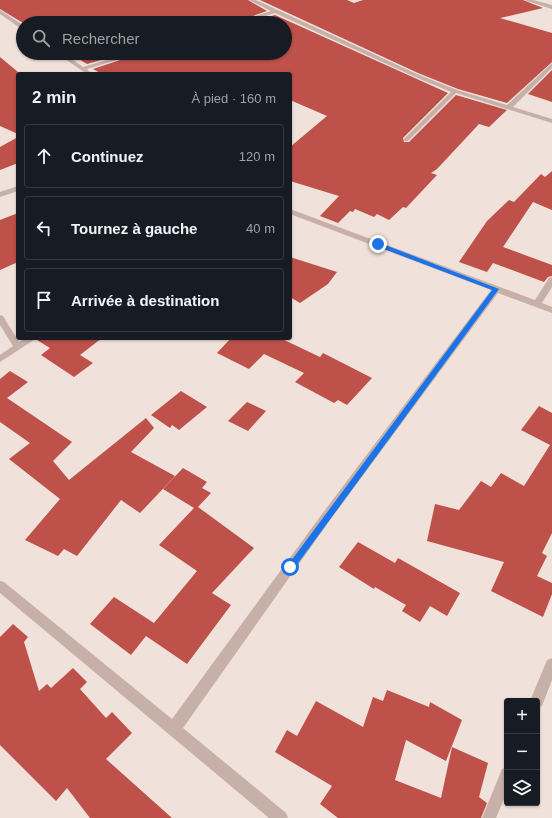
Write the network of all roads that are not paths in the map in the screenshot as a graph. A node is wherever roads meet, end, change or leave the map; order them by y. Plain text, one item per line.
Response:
1 (252, 0) edge
2 (527, 0) edge
3 (552, 7) edge
4 (275, 11) junction
5 (0, 12) edge
6 (259, 16) edge
7 (286, 16) edge
8 (292, 19) edge
9 (16, 23) edge
10 (69, 60) edge
11 (113, 60) edge
12 (552, 65) edge
13 (82, 69) junction
14 (86, 72) edge
15 (455, 91) junction
16 (509, 107) junction
17 (552, 121) edge
18 (406, 140) dead end
19 (16, 189) edge
20 (0, 195) edge
21 (292, 212) edge
22 (552, 280) edge
23 (496, 289) junction
24 (537, 304) junction
25 (552, 310) edge
26 (0, 318) edge
27 (29, 340) edge
28 (18, 347) junction
29 (0, 359) edge
30 (0, 586) edge
31 (552, 664) edge
32 (538, 698) edge
33 (173, 730) junction
34 (504, 781) edge
35 (282, 818) edge
36 (489, 818) edge

1 - 4 street
2 - 3 street
4 - 6 street
4 - 7 street
5 - 9 street
8 - 15 street
10 - 13 street
11 - 13 street
12 - 16 street
13 - 14 street
15 - 16 street
15 - 18 street
16 - 17 street
19 - 20 street
21 - 23 street
22 - 24 street
23 - 24 street
23 - 33 street
24 - 25 street
26 - 28 street
27 - 28 street
28 - 29 street
30 - 33 street
31 - 32 street
33 - 35 street
34 - 36 street

